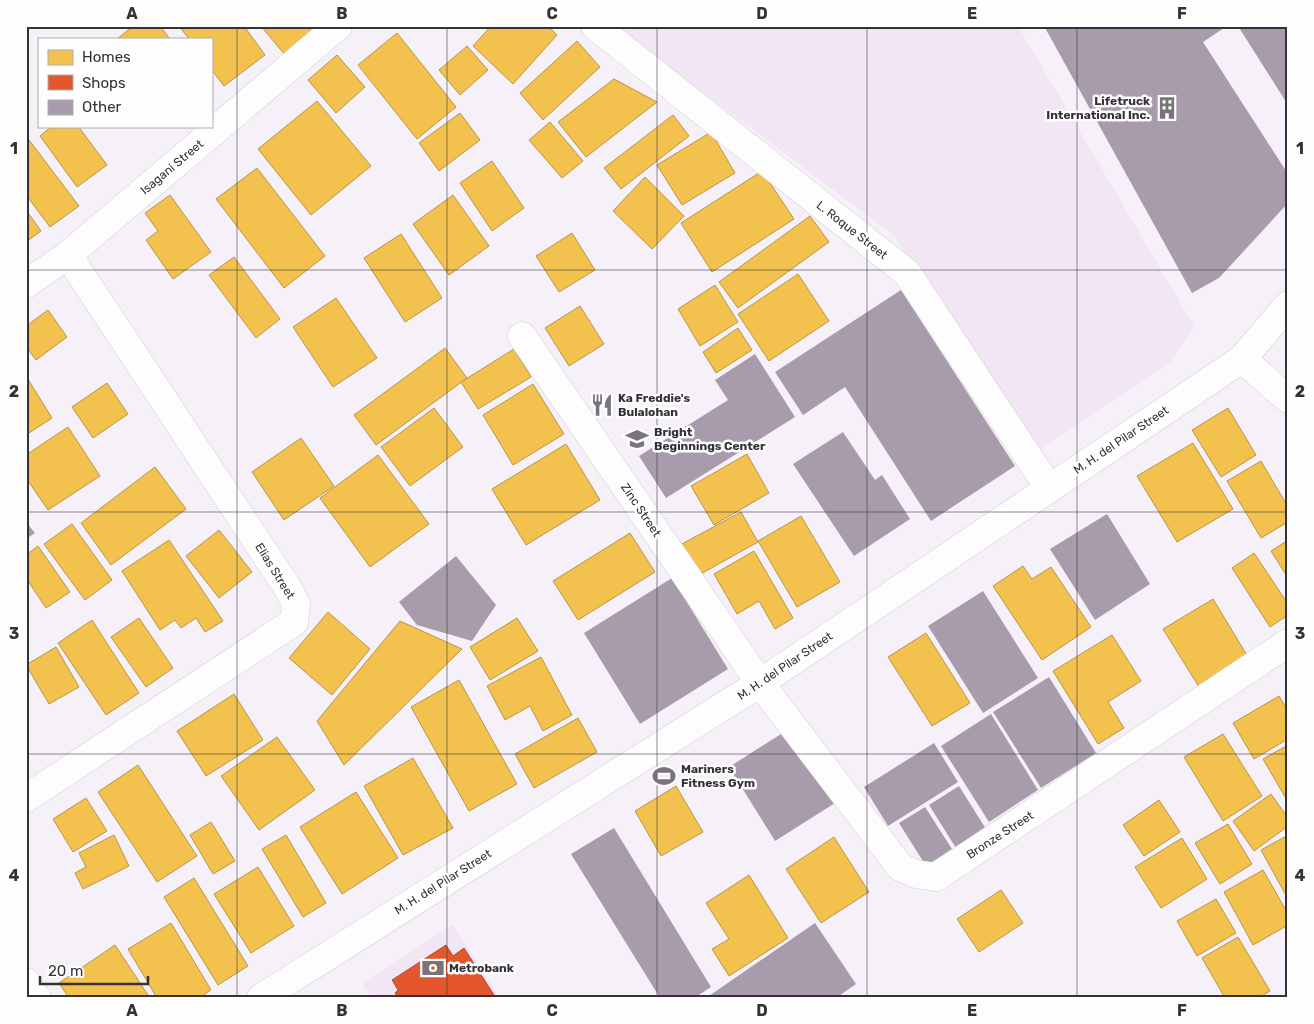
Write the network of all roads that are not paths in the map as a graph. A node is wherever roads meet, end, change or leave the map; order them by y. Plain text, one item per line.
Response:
1 (338, 26) edge
2 (595, 26) edge
3 (68, 255) junction
4 (26, 284) edge
5 (1288, 305) edge
6 (522, 336) dead end
7 (1242, 359) junction
8 (1288, 399) edge
9 (1049, 488) junction
10 (1288, 643) edge
11 (760, 684) junction
12 (26, 798) edge
13 (26, 982) edge
14 (37, 998) edge
15 (261, 998) edge

1 - 3 street, Isagani Street
2 - 9 street, L. Roque Street
3 - 4 street, Isagani Street
3 - 12 street, Elias Street
5 - 7 street, M. H. del Pilar Street
6 - 11 street, Zinc Street
7 - 8 street
7 - 9 street, M. H. del Pilar Street
9 - 11 street, M. H. del Pilar Street
10 - 11 street, Bronze Street
11 - 15 street, M. H. del Pilar Street
13 - 14 street

